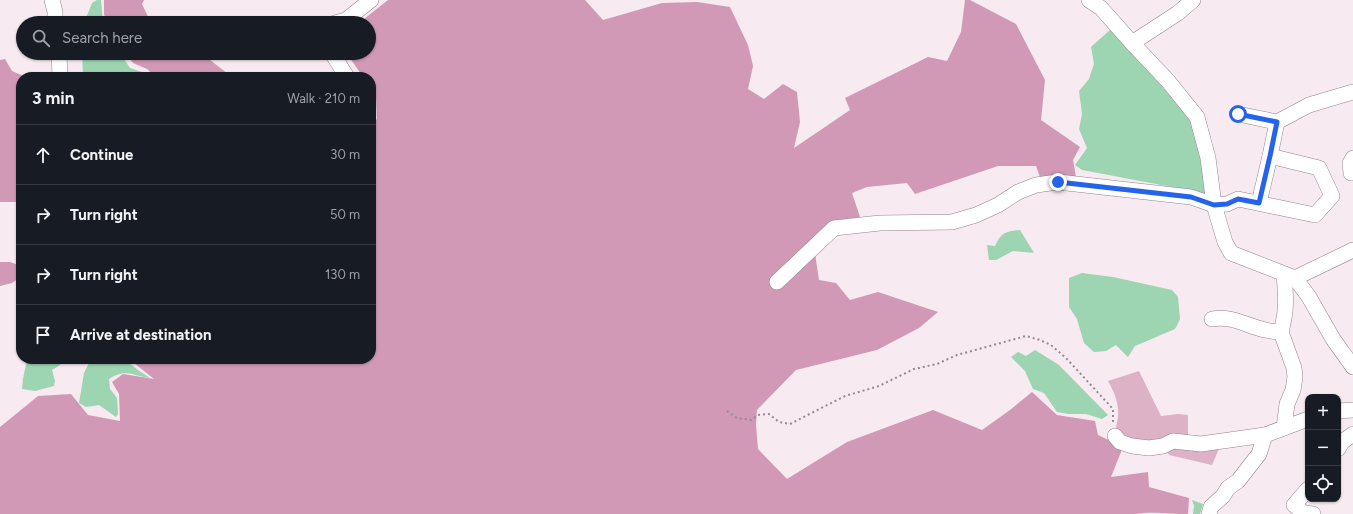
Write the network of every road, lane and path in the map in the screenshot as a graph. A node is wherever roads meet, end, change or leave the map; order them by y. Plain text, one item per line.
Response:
1 (52, 0) edge
2 (371, 0) edge
3 (1193, 0) edge
4 (1099, 3) edge
5 (55, 16) edge
6 (351, 16) edge
7 (1132, 44) junction
8 (59, 60) edge
9 (335, 60) edge
10 (60, 72) edge
11 (344, 72) edge
12 (1353, 92) edge
13 (1238, 114) dead end
14 (1277, 122) junction
15 (1270, 156) junction
16 (1353, 158) edge
17 (1351, 173) dead end
18 (1259, 203) junction
19 (1214, 205) junction
20 (1353, 250) edge
21 (1289, 276) junction
22 (777, 282) dead end
23 (1212, 319) dead end
24 (1281, 332) junction
25 (1353, 367) edge
26 (1353, 410) edge
27 (727, 411) dead end
28 (1341, 411) edge
29 (1305, 419) edge
30 (1284, 428) junction
31 (1353, 434) edge
32 (1265, 435) junction
33 (1115, 436) joint
34 (1341, 444) edge
35 (1305, 492) edge
36 (1209, 514) edge
37 (1313, 514) edge

1 - 5 street
2 - 6 street
3 - 7 street
4 - 7 street
7 - 19 street
8 - 10 street
9 - 11 street
12 - 14 street
13 - 14 street
14 - 15 street
15 - 18 street
15 - 18 street
16 - 17 street
18 - 19 street
19 - 21 street
19 - 22 street
20 - 21 street
21 - 24 street
21 - 25 street
23 - 24 street
24 - 30 street
26 - 28 street
27 - 33 path
29 - 30 street
30 - 32 street
31 - 34 street
32 - 33 street
32 - 36 street
35 - 37 street

